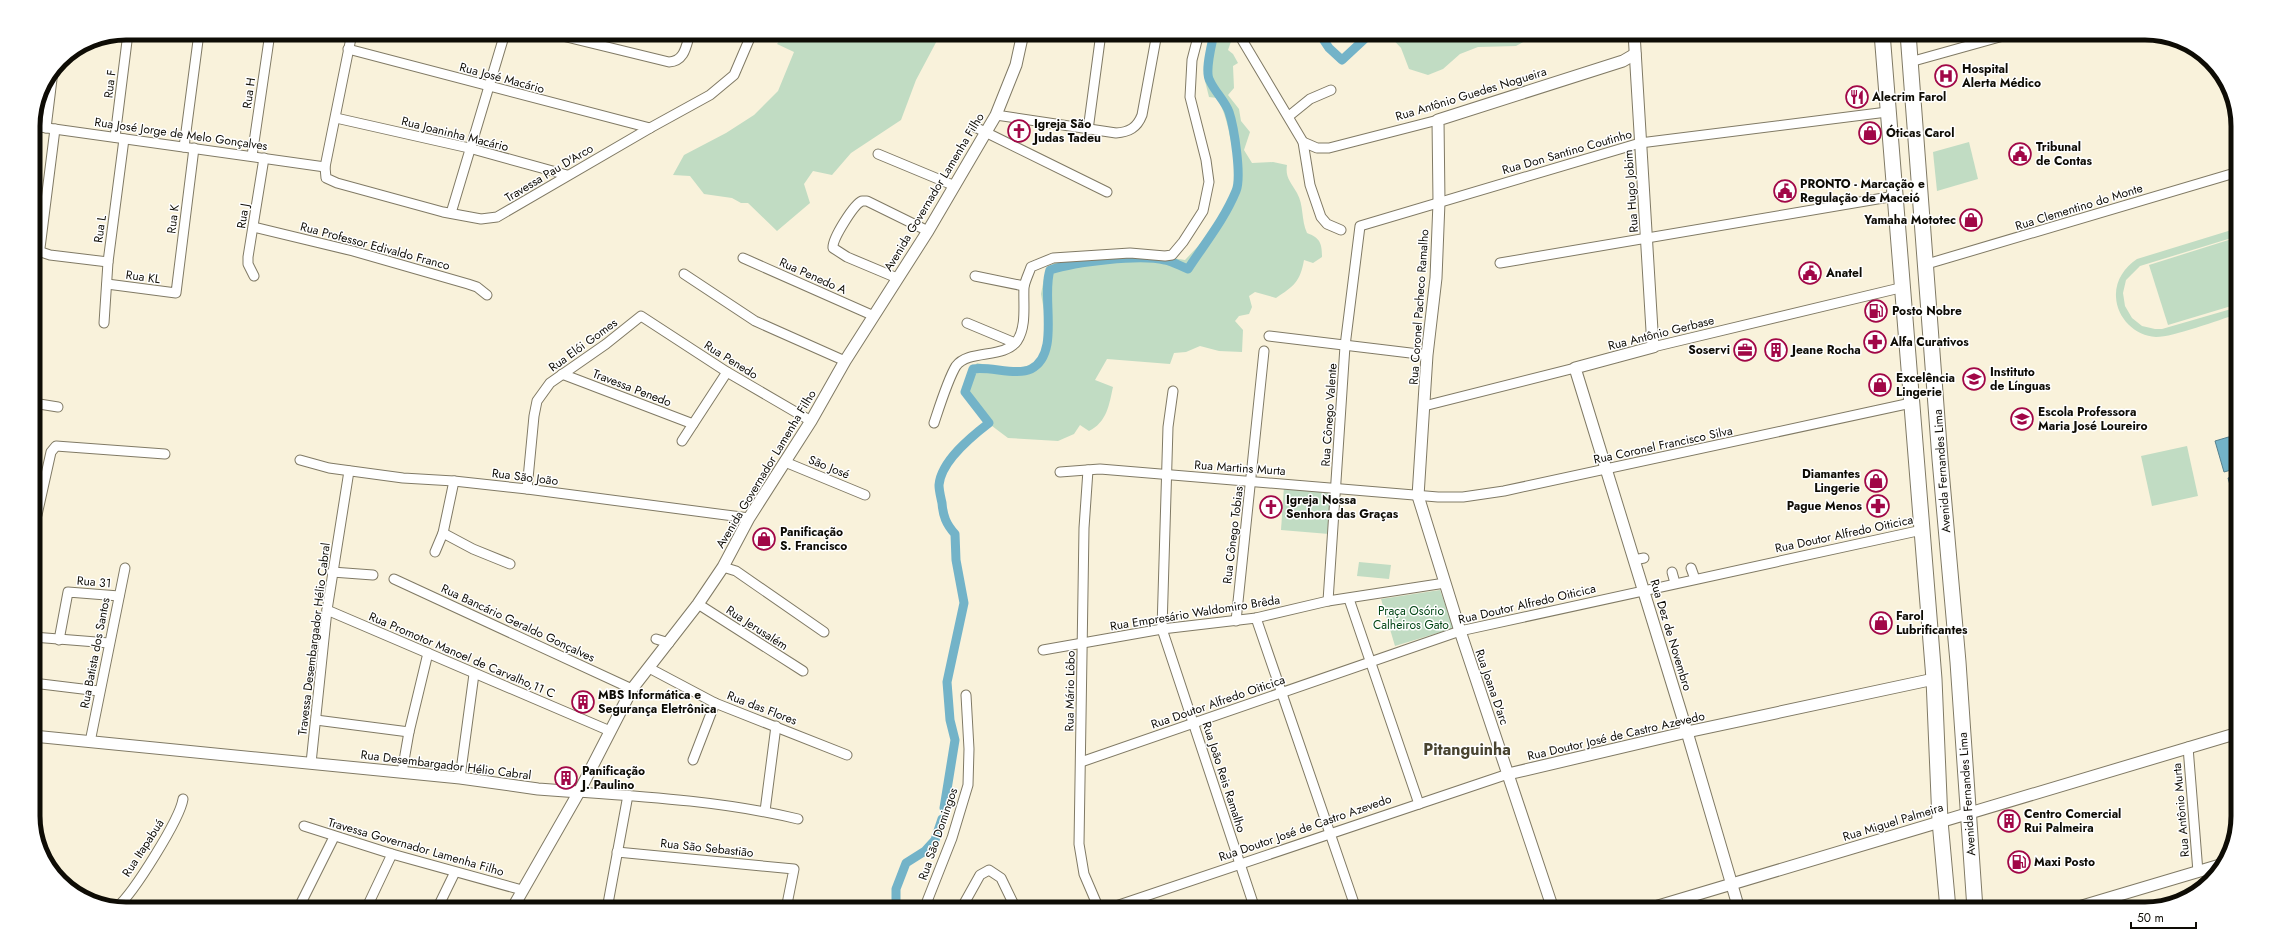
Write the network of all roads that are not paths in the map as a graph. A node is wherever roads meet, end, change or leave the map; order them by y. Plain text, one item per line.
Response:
1 (127, 40) edge
2 (198, 40) edge
3 (269, 40) edge
4 (350, 40) edge
5 (503, 40) edge
6 (579, 40) edge
7 (688, 40) edge
8 (749, 40) edge
9 (1021, 40) edge
10 (1100, 40) edge
11 (1156, 40) edge
12 (1197, 40) edge
13 (1242, 40) edge
14 (1634, 40) edge
15 (1882, 40) edge
16 (1908, 40) edge
17 (1989, 40) edge
18 (348, 49) junction
19 (1635, 54) junction
20 (1623, 61) junction
21 (1910, 62) junction
22 (1635, 65) junction
23 (52, 82) edge
24 (489, 87) junction
25 (1331, 90) dead end
26 (1887, 112) junction
27 (996, 115) junction
28 (1289, 116) junction
29 (336, 118) junction
30 (1438, 120) junction
31 (40, 127) edge
32 (976, 127) dead end
33 (50, 128) junction
34 (650, 128) junction
35 (1088, 130) junction
36 (986, 132) junction
37 (120, 138) junction
38 (1303, 142) junction
39 (1640, 142) junction
40 (184, 147) junction
41 (194, 148) junction
42 (469, 148) junction
43 (878, 154) dead end
44 (252, 156) junction
45 (264, 158) junction
46 (325, 167) junction
47 (2231, 174) edge
48 (567, 176) junction
49 (955, 186) junction
50 (1107, 192) dead end
51 (1895, 196) junction
52 (1439, 202) junction
53 (40, 203) edge
54 (45, 203) junction
55 (450, 213) junction
56 (254, 227) junction
57 (928, 230) junction
58 (1341, 230) dead end
59 (1358, 231) joint
60 (1647, 237) junction
61 (743, 258) dead end
62 (108, 262) junction
63 (1500, 263) dead end
64 (1927, 264) junction
65 (684, 274) dead end
66 (254, 276) dead end
67 (975, 276) dead end
68 (897, 278) junction
69 (107, 284) junction
70 (1024, 286) junction
71 (1904, 287) junction
72 (176, 293) joint
73 (487, 295) dead end
74 (641, 316) joint
75 (874, 316) junction
76 (104, 323) dead end
77 (967, 324) dead end
78 (1269, 336) dead end
79 (1015, 343) junction
80 (1345, 346) junction
81 (1653, 347) junction
82 (1264, 351) dead end
83 (1427, 355) junction
84 (845, 361) junction
85 (1575, 368) junction
86 (727, 372) junction
87 (562, 374) junction
88 (1173, 391) dead end
89 (1911, 403) junction
90 (40, 404) edge
91 (1424, 406) junction
92 (58, 407) dead end
93 (811, 421) junction
94 (934, 423) dead end
95 (693, 424) junction
96 (682, 442) dead end
97 (165, 454) dead end
98 (300, 460) dead end
99 (785, 462) junction
100 (1606, 469) junction
101 (1088, 470) junction
102 (349, 471) junction
103 (1060, 472) dead end
104 (1168, 475) junction
105 (454, 481) junction
106 (1252, 481) junction
107 (1336, 488) junction
108 (527, 489) junction
109 (865, 495) dead end
110 (1418, 496) junction
111 (40, 502) edge
112 (749, 518) junction
113 (1922, 530) junction
114 (442, 533) junction
115 (435, 552) dead end
116 (510, 564) dead end
117 (722, 567) junction
118 (125, 568) dead end
119 (1692, 568) dead end
120 (332, 572) junction
121 (1672, 572) dead end
122 (373, 575) dead end
123 (394, 579) dead end
124 (1695, 579) junction
125 (1445, 583) junction
126 (1675, 583) junction
127 (1643, 590) junction
128 (119, 596) junction
129 (1349, 599) junction
130 (1328, 601) junction
131 (698, 604) junction
132 (327, 610) junction
133 (1256, 618) junction
134 (1236, 621) junction
135 (1162, 629) junction
136 (1460, 631) junction
137 (824, 632) dead end
138 (40, 638) edge
139 (656, 639) dead end
140 (59, 640) junction
141 (109, 643) junction
142 (668, 643) junction
143 (1082, 644) junction
144 (1042, 650) dead end
145 (428, 653) junction
146 (1371, 662) junction
147 (649, 668) junction
148 (803, 671) dead end
149 (474, 674) junction
150 (1934, 680) junction
151 (40, 684) edge
152 (632, 689) junction
153 (100, 691) junction
154 (1282, 692) junction
155 (966, 695) dead end
156 (715, 703) junction
157 (316, 720) junction
158 (1194, 722) junction
159 (776, 726) junction
160 (610, 731) junction
161 (409, 732) junction
162 (1687, 732) junction
163 (2231, 735) edge
164 (40, 737) edge
165 (90, 742) junction
166 (2188, 747) junction
167 (847, 755) dead end
168 (693, 760) dead end
169 (1081, 762) junction
170 (311, 764) junction
171 (402, 772) junction
172 (1508, 774) junction
173 (460, 778) junction
174 (579, 792) junction
175 (628, 795) junction
176 (183, 799) dead end
177 (1419, 804) junction
178 (765, 811) junction
179 (1968, 812) junction
180 (798, 819) dead end
181 (1940, 821) junction
182 (304, 826) dead end
183 (1329, 834) junction
184 (334, 837) junction
185 (617, 852) junction
186 (392, 854) junction
187 (1240, 864) junction
188 (2214, 867) edge
189 (455, 872) junction
190 (2198, 872) junction
191 (1730, 885) junction
192 (522, 890) junction
193 (121, 902) edge
194 (302, 902) edge
195 (369, 902) edge
196 (441, 902) edge
197 (516, 902) edge
198 (609, 902) edge
199 (787, 902) edge
200 (927, 902) edge
201 (965, 902) edge
202 (1013, 902) edge
203 (1095, 902) edge
204 (1128, 902) edge
205 (1253, 902) edge
206 (1353, 902) edge
207 (1551, 902) edge
208 (1672, 902) edge
209 (1736, 902) edge
210 (1947, 902) edge
211 (1974, 902) edge
212 (2096, 902) edge

1 - 37 street, Rua F
2 - 40 street
3 - 44 street, Rua H
4 - 18 street
5 - 24 street
6 - 7 street
8 - 34 street, Travessa Pau D'Arco
9 - 27 street, Avenida Governador Lamenha Filho
10 - 35 street
11 - 35 street
12 - 70 street
13 - 28 street
14 - 19 street, Rua Hugo Jobim
15 - 26 highway, Avenida Fernandes Lima
16 - 21 highway, Avenida Fernandes Lima
17 - 21 street
18 - 24 street, Rua José Macário
18 - 29 street
19 - 20 street, Rua Antônio Guedes Nogueira
19 - 22 street, Rua Hugo Jobim
20 - 22 street
20 - 30 street, Rua Antônio Guedes Nogueira
21 - 64 highway, Avenida Fernandes Lima
22 - 39 street, Rua Hugo Jobim
23 - 33 street
24 - 34 street, Rua José Macário
24 - 42 street
25 - 28 street
26 - 39 street, Rua Don Santino Coutinho
26 - 51 highway, Avenida Fernandes Lima
27 - 35 street
27 - 36 street, Avenida Governador Lamenha Filho
28 - 38 street
29 - 42 street, Rua Joaninha Macário
29 - 46 street
30 - 38 street, Rua Antônio Guedes Nogueira
30 - 52 street, Rua Coronel Pacheco Ramalho
31 - 33 street, Rua José Jorge de Melo Gonçalves
32 - 36 street
33 - 37 street, Rua José Jorge de Melo Gonçalves
33 - 54 street
34 - 48 street, Travessa Pau D'Arco
36 - 49 street, Avenida Governador Lamenha Filho
36 - 50 street
37 - 40 street, Rua José Jorge de Melo Gonçalves
37 - 62 street, Rua L
38 - 58 street
39 - 52 street, Rua Don Santino Coutinho
39 - 60 street, Rua Hugo Jobim
40 - 41 street, Rua José Jorge de Melo Gonçalves
41 - 44 street, Rua José Jorge de Melo Gonçalves
41 - 72 street, Rua K
42 - 48 street, Rua Joaninha Macário
42 - 55 street
43 - 49 street
44 - 45 street, Rua José Jorge de Melo Gonçalves
45 - 46 street, Rua José Jorge de Melo Gonçalves
45 - 56 street, Rua J
46 - 55 street, Travessa Pau D'Arco
47 - 64 street, Rua Clementino do Monte
48 - 55 street, Travessa Pau D'Arco
49 - 57 street, Avenida Governador Lamenha Filho
51 - 60 street
51 - 71 highway, Avenida Fernandes Lima
52 - 59 street, Rua Don Santino Coutinho
52 - 83 street, Rua Coronel Pacheco Ramalho
53 - 54 street
54 - 62 street
56 - 66 street, Rua J
56 - 73 street, Rua Professor Edivaldo Franco
57 - 68 street, Avenida Governador Lamenha Filho
57 - 68 street
59 - 80 street, Rua Cônego Valente
60 - 63 street
60 - 81 street, Rua Hugo Jobim
61 - 75 street, Rua Penedo A
62 - 69 street, Rua L
64 - 179 highway, Avenida Fernandes Lima
65 - 84 street
67 - 70 street
68 - 75 street, Avenida Governador Lamenha Filho
69 - 72 street, Rua KL
69 - 76 street, Rua L
70 - 79 street
71 - 81 street, Rua Antônio Gerbase
71 - 89 highway, Avenida Fernandes Lima
74 - 86 street, Rua Penedo
74 - 87 street, Rua Elói Gomes
75 - 84 street, Avenida Governador Lamenha Filho
77 - 79 street
78 - 80 street
79 - 94 street
80 - 83 street
80 - 107 street, Rua Cônego Valente
81 - 85 street, Rua Antônio Gerbase
82 - 106 street, Rua Cônego Tobias
83 - 91 street, Rua Coronel Pacheco Ramalho
84 - 93 street, Avenida Governador Lamenha Filho
85 - 91 street, Rua Antônio Gerbase
85 - 100 street, Rua Dez de Novembro
86 - 93 street, Rua Penedo
86 - 95 street
87 - 95 street, Travessa Penedo
87 - 108 street, Rua Elói Gomes
88 - 104 street
89 - 100 street, Rua Coronel Francisco Silva
89 - 113 highway, Avenida Fernandes Lima
90 - 92 street
91 - 110 street, Rua Coronel Pacheco Ramalho
93 - 99 street, Avenida Governador Lamenha Filho
95 - 96 street
97 - 111 street
98 - 102 street, Rua São João
99 - 109 street, São José
99 - 112 street, Avenida Governador Lamenha Filho
100 - 110 street, Rua Coronel Francisco Silva
100 - 127 street, Rua Dez de Novembro
101 - 103 street, Rua Martins Murta
101 - 104 street, Rua Martins Murta
101 - 143 street, Rua Mário Lôbo
102 - 105 street, Rua São João
102 - 120 street, Travessa Desembargador Hélio Cabral
104 - 106 street, Rua Martins Murta
104 - 135 street
105 - 108 street, Rua São João
105 - 114 street
106 - 107 street, Rua Martins Murta
106 - 134 street, Rua Cônego Tobias
107 - 110 street, Rua Martins Murta
107 - 130 street, Rua Cônego Valente
108 - 112 street, Rua São João
110 - 125 street, Rua Joana D'arc
112 - 117 street, Avenida Governador Lamenha Filho
113 - 124 street, Rua Doutor Alfredo Oiticica
113 - 150 highway, Avenida Fernandes Lima
114 - 115 street
114 - 116 street
117 - 131 street, Avenida Governador Lamenha Filho
117 - 137 street
118 - 128 street, Rua Batista dos Santos
119 - 124 street
120 - 122 street
120 - 132 street, Travessa Desembargador Hélio Cabral
121 - 126 street
123 - 152 street, Rua Bancário Geraldo Gonçalves
124 - 126 street, Rua Doutor Alfredo Oiticica
125 - 129 street, Rua Empresário Waldomiro Brêda
125 - 136 street, Rua Joana D'arc
126 - 127 street, Rua Doutor Alfredo Oiticica
127 - 136 street, Rua Doutor Alfredo Oiticica
127 - 162 street, Rua Dez de Novembro
128 - 140 street, Rua 31
128 - 141 street, Rua Batista dos Santos
129 - 130 street, Rua Empresário Waldomiro Brêda
129 - 146 street
130 - 133 street, Rua Empresário Waldomiro Brêda
131 - 142 street, Avenida Governador Lamenha Filho
131 - 148 street, Rua Jerusalém
132 - 145 street, Rua Promotor Manoel de Carvalho,11 C
132 - 157 street, Travessa Desembargador Hélio Cabral
133 - 134 street, Rua Empresário Waldomiro Brêda
133 - 154 street
134 - 135 street, Rua Empresário Waldomiro Brêda
135 - 143 street, Rua Empresário Waldomiro Brêda
135 - 158 street, Rua João Reis Ramalho
136 - 146 street, Rua Doutor Alfredo Oiticica
136 - 172 street, Rua Joana D'arc
138 - 140 street
139 - 142 street
140 - 141 street
141 - 153 street, Rua Batista dos Santos
142 - 147 street, Avenida Governador Lamenha Filho
143 - 144 street, Rua Empresário Waldomiro Brêda
143 - 169 street, Rua Mário Lôbo
145 - 149 street, Rua Promotor Manoel de Carvalho,11 C
145 - 161 street
146 - 154 street, Rua Doutor Alfredo Oiticica
146 - 177 street
147 - 152 street, Avenida Governador Lamenha Filho
147 - 156 street, Rua das Flores
149 - 160 street, Rua Promotor Manoel de Carvalho,11 C
149 - 173 street
150 - 162 street, Rua Doutor José de Castro Azevedo
150 - 181 highway, Avenida Fernandes Lima
151 - 153 street
152 - 160 street, Avenida Governador Lamenha Filho
153 - 165 street, Rua Batista dos Santos
154 - 158 street, Rua Doutor Alfredo Oiticica
154 - 183 street
155 - 200 street, Rua São Domingos
156 - 159 street, Rua das Flores
156 - 168 street
157 - 161 street
157 - 170 street, Travessa Desembargador Hélio Cabral
158 - 169 street, Rua Doutor Alfredo Oiticica
158 - 187 street, Rua João Reis Ramalho
159 - 167 street, Rua das Flores
159 - 178 street
160 - 174 street, Avenida Governador Lamenha Filho
161 - 171 street
162 - 172 street, Rua Doutor José de Castro Azevedo
162 - 191 street, Rua Dez de Novembro
163 - 166 street, Rua Miguel Palmeira
164 - 165 street, Rua Desembargador Hélio Cabral
165 - 170 street, Rua Desembargador Hélio Cabral
166 - 179 street, Rua Miguel Palmeira
166 - 190 street, Rua Antônio Murta
169 - 203 street, Rua Mário Lôbo
170 - 171 street, Rua Desembargador Hélio Cabral
171 - 173 street, Rua Desembargador Hélio Cabral
172 - 177 street, Rua Doutor José de Castro Azevedo
172 - 207 street, Rua Joana D'arc
173 - 174 street, Rua Desembargador Hélio Cabral
174 - 175 street, Rua Desembargador Hélio Cabral
174 - 192 street, Avenida Governador Lamenha Filho
175 - 178 street, Rua Desembargador Hélio Cabral
175 - 185 street
176 - 193 street, Rua Itapabuá
177 - 183 street, Rua Doutor José de Castro Azevedo
178 - 180 street, Rua Desembargador Hélio Cabral
179 - 181 street, Rua Miguel Palmeira
179 - 211 highway, Avenida Fernandes Lima
181 - 191 street, Rua Miguel Palmeira
181 - 210 highway, Avenida Fernandes Lima
182 - 184 street, Travessa Governador Lamenha Filho
183 - 187 street, Rua Doutor José de Castro Azevedo
183 - 206 street
184 - 186 street, Travessa Governador Lamenha Filho
184 - 194 street
185 - 198 street
185 - 199 street, Rua São Sebastião
186 - 189 street, Travessa Governador Lamenha Filho
186 - 195 street
187 - 204 street, Rua Doutor José de Castro Azevedo
187 - 205 street, Rua João Reis Ramalho
188 - 190 street
189 - 192 street, Travessa Governador Lamenha Filho
189 - 196 street
190 - 212 street
191 - 208 street, Rua Miguel Palmeira
191 - 209 street, Rua Dez de Novembro
192 - 197 street, Avenida Governador Lamenha Filho
201 - 202 street

